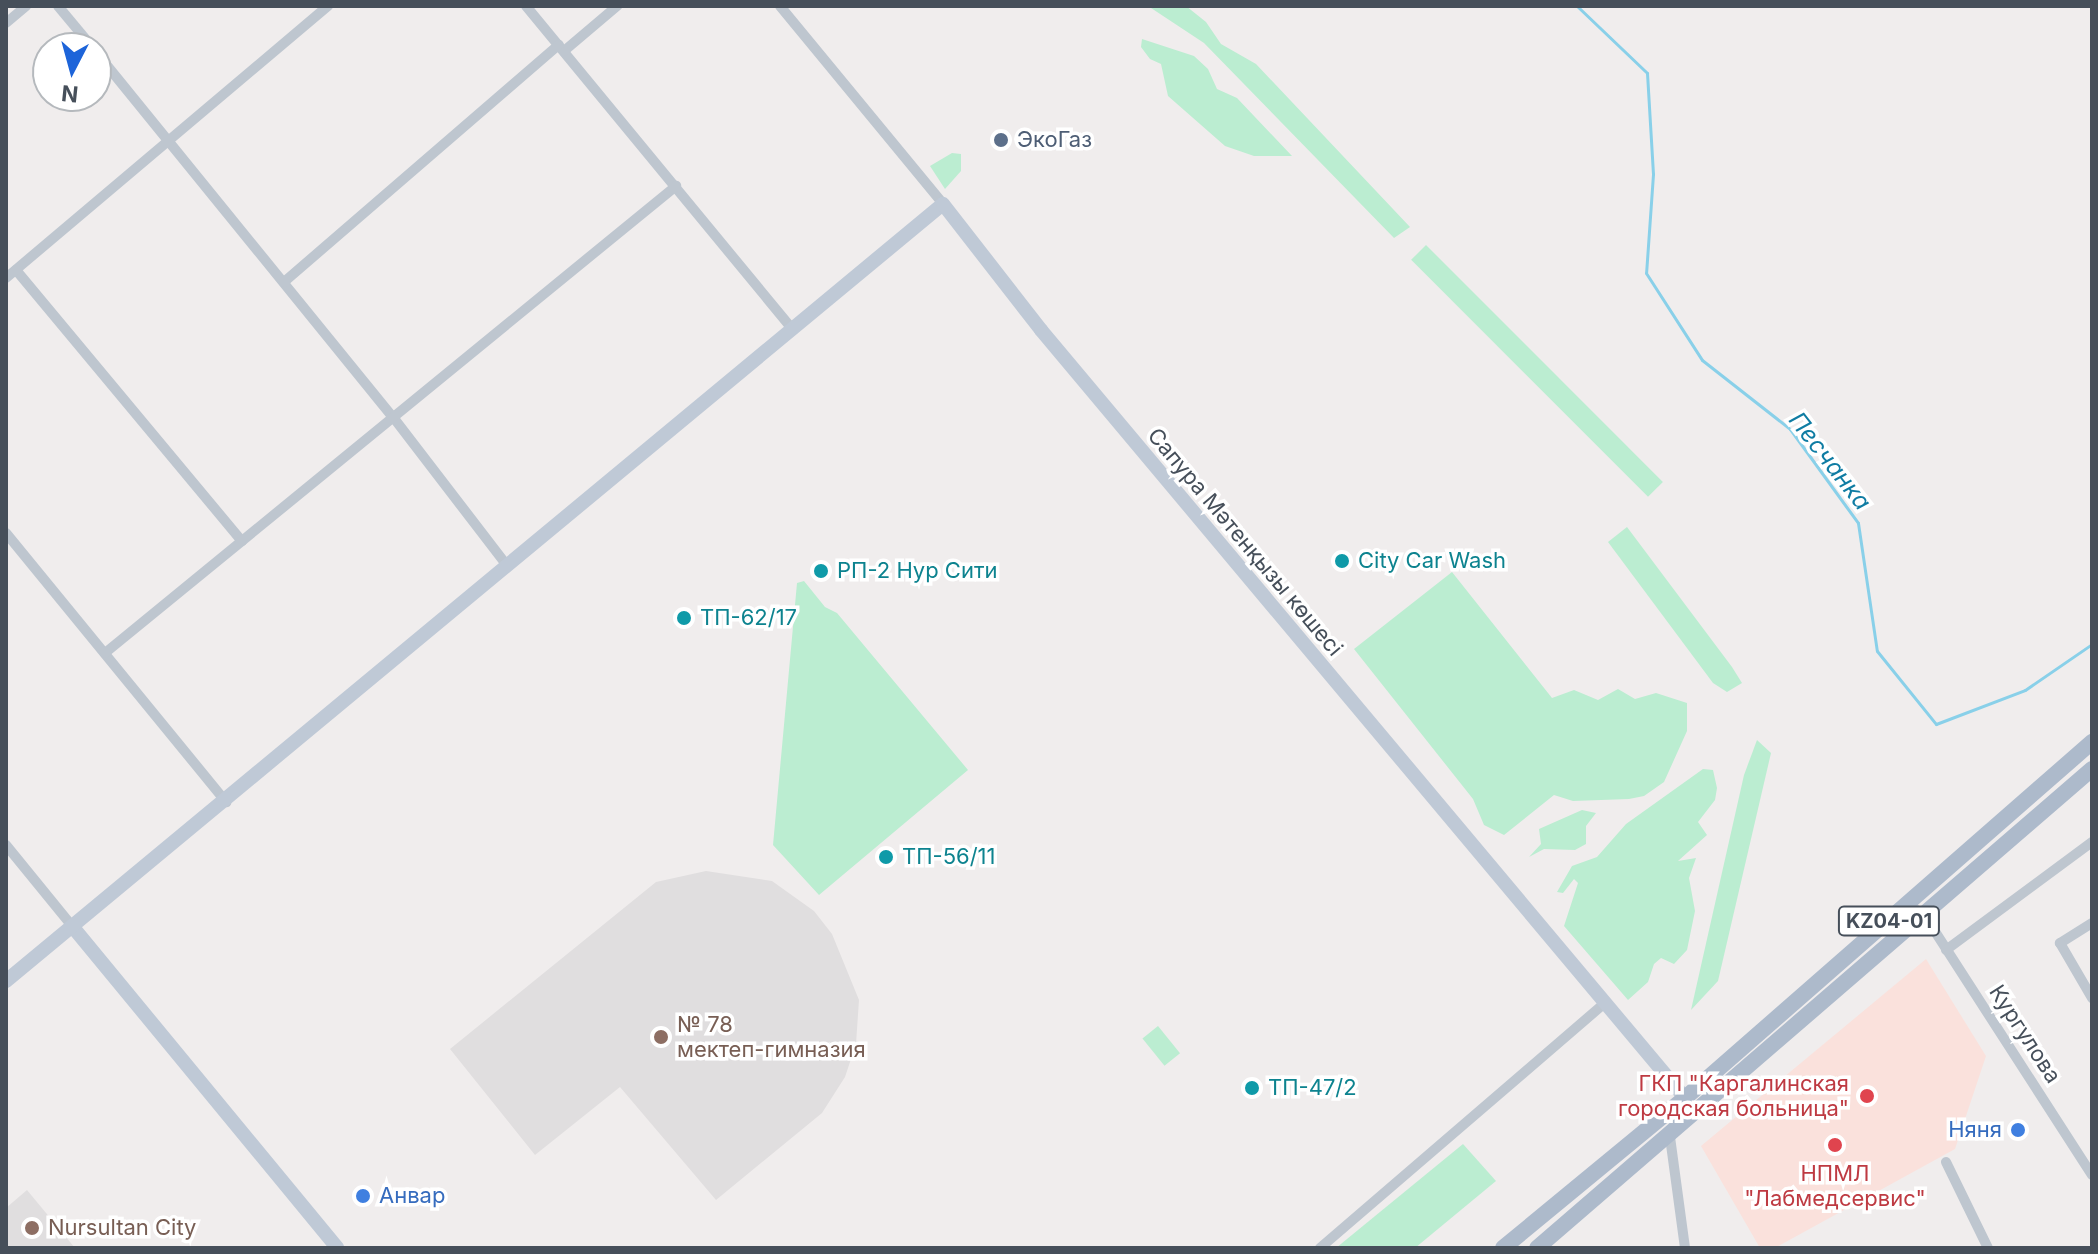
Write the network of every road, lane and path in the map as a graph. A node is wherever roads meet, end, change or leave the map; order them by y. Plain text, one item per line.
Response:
1 (26, 6) edge
2 (58, 6) edge
3 (328, 6) edge
4 (526, 6) edge
5 (617, 6) edge
6 (780, 6) edge
7 (6, 23) edge
8 (79, 32) edge
9 (561, 48) junction
10 (112, 72) edge
11 (169, 141) junction
12 (676, 186) junction
13 (943, 204) junction
14 (16, 270) junction
15 (6, 278) edge
16 (284, 282) junction
17 (791, 328) junction
18 (393, 417) junction
19 (6, 533) edge
20 (242, 541) junction
21 (506, 564) junction
22 (105, 653) junction
23 (2092, 742) edge
24 (2089, 778) edge
25 (226, 802) junction
26 (2092, 842) edge
27 (6, 845) edge
28 (1908, 904) junction
29 (1925, 916) junction
30 (2092, 923) edge
31 (72, 926) junction
32 (1946, 950) junction
33 (6, 981) edge
34 (2092, 998) edge
35 (1605, 1003) junction
36 (1685, 1098) junction
37 (1698, 1114) junction
38 (1670, 1137) junction
39 (1946, 1162) dead end
40 (2092, 1174) edge
41 (1573, 1192) junction
42 (1585, 1209) junction
43 (337, 1248) edge
44 (1320, 1248) edge
45 (1503, 1248) edge
46 (1537, 1248) edge
47 (1685, 1248) edge
48 (1988, 1248) edge

1 - 7 street
2 - 8 street
3 - 11 street
4 - 9 street
5 - 9 street
6 - 13 street, Сапура Мәтенқызы көшесі
9 - 12 street
9 - 16 street
10 - 11 street
11 - 14 street
11 - 16 street
12 - 17 street
12 - 18 street
13 - 17 street
13 - 35 street, Сапура Мәтенқызы көшесі
14 - 15 street
14 - 20 street
16 - 18 street
17 - 21 street
18 - 20 street
18 - 21 street
19 - 22 street
20 - 22 street
21 - 25 street
22 - 25 street
23 - 28 main road, KZ04-01
24 - 29 main road, KZ04-01
25 - 31 street
26 - 32 street
27 - 31 street
28 - 29 street
28 - 36 main road, KZ04-01
29 - 32 street, Кургулова
29 - 37 main road, KZ04-01
30 - 34 street
31 - 33 street
31 - 43 street
32 - 40 street, Кургулова
35 - 36 street, Сапура Мәтенқызы көшесі
35 - 44 street
36 - 37 main road
36 - 41 main road, KZ04-01
37 - 38 main road, KZ04-01
38 - 42 main road, KZ04-01
38 - 47 street
39 - 48 street
41 - 42 main road
41 - 45 main road, KZ04-01
42 - 46 main road, KZ04-01

